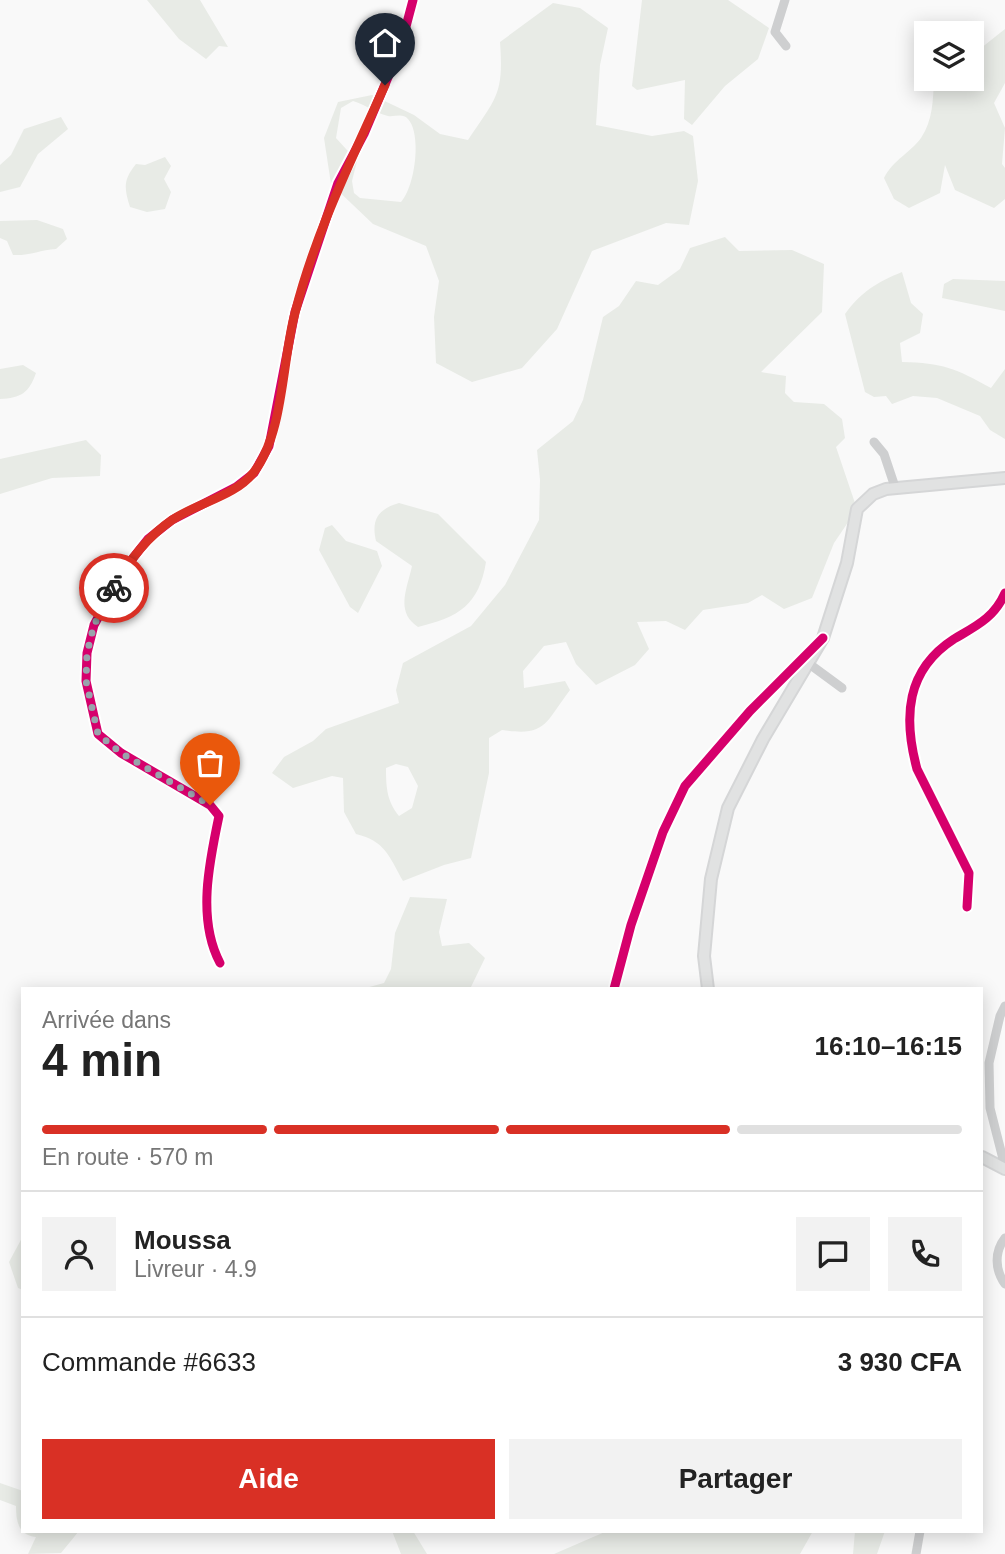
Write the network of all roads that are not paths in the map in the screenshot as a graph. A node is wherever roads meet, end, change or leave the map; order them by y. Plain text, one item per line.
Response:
1 (414, 0) edge
2 (785, 0) edge
3 (786, 46) dead end
4 (874, 442) dead end
5 (1005, 478) edge
6 (895, 487) junction
7 (1005, 593) edge
8 (823, 638) junction
9 (808, 663) junction
10 (842, 688) dead end
11 (967, 907) dead end
12 (220, 963) dead end
13 (615, 987) edge
14 (708, 987) edge
15 (1005, 1006) edge
16 (983, 1157) edge
17 (1005, 1168) edge
18 (1005, 1238) edge
19 (1005, 1284) edge
20 (920, 1533) edge
21 (916, 1554) edge

1 - 12 street
2 - 3 street
4 - 6 street
5 - 6 main road
6 - 8 main road
7 - 11 street
8 - 9 main road
8 - 13 street
9 - 10 street
9 - 14 main road
15 - 17 street
16 - 17 main road
18 - 19 street
20 - 21 street

